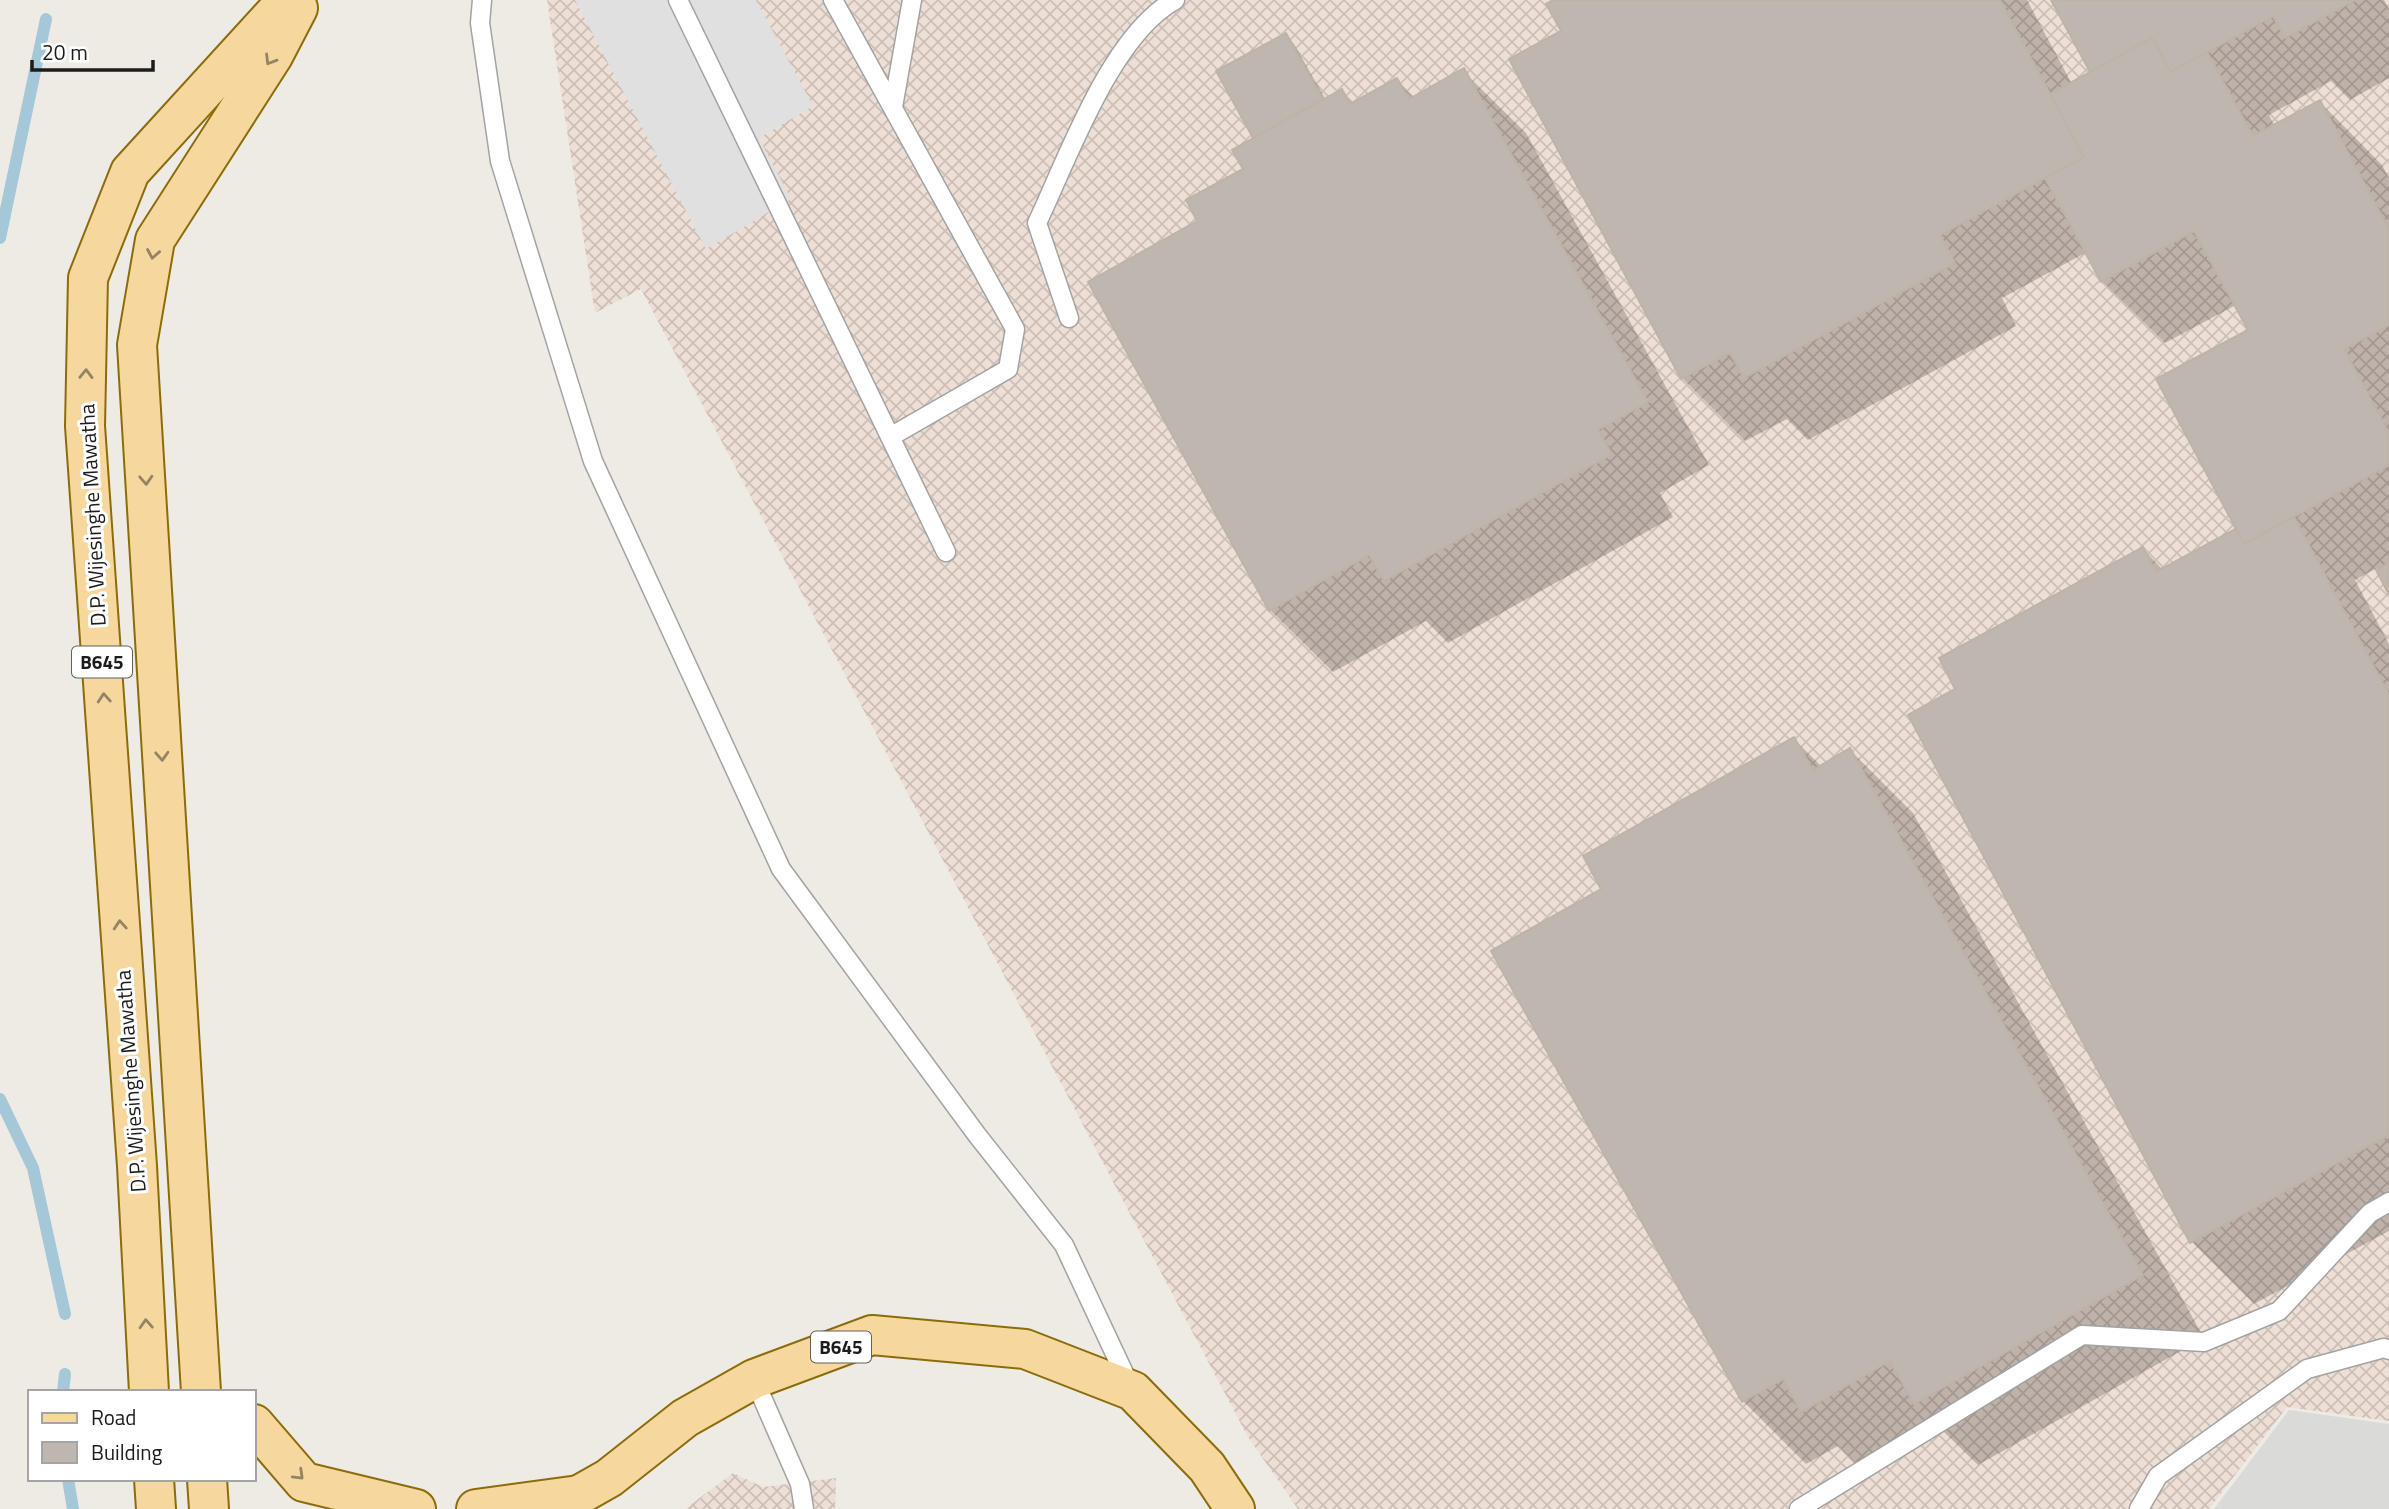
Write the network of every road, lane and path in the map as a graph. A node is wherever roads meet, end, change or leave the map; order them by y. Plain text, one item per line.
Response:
1 (287, 0) edge
2 (302, 0) edge
3 (482, 0) edge
4 (678, 0) edge
5 (833, 0) edge
6 (912, 0) edge
7 (1175, 0) edge
8 (893, 107) junction
9 (1069, 318) dead end
10 (890, 436) junction
11 (946, 552) dead end
12 (2389, 1202) edge
13 (197, 1346) junction
14 (2389, 1350) edge
15 (754, 1379) junction
16 (149, 1390) edge
17 (201, 1390) edge
18 (227, 1390) edge
19 (1133, 1391) junction
20 (256, 1426) edge
21 (154, 1481) edge
22 (207, 1481) edge
23 (573, 1502) edge
24 (156, 1509) edge
25 (209, 1509) edge
26 (416, 1509) edge
27 (476, 1509) edge
28 (804, 1509) edge
29 (1236, 1509) edge
30 (1799, 1509) edge
31 (2139, 1509) edge

16 -> 1 main road, D.P. Wijesinghe Mawatha / B645
2 -> 13 main road, B645
3 - 19 lane
4 - 10 lane
5 - 8 lane
6 - 8 lane
7 - 9 lane
8 - 10 lane
10 - 11 lane
12 - 30 lane
13 - 17 main road, B645
13 - 18 main road
14 - 31 lane
15 - 19 main road, B645
15 - 23 main road, B645
15 - 28 lane
19 - 29 main road, B645
20 -> 26 main road
21 - 24 main road
22 - 25 main road
23 - 27 main road, B645

